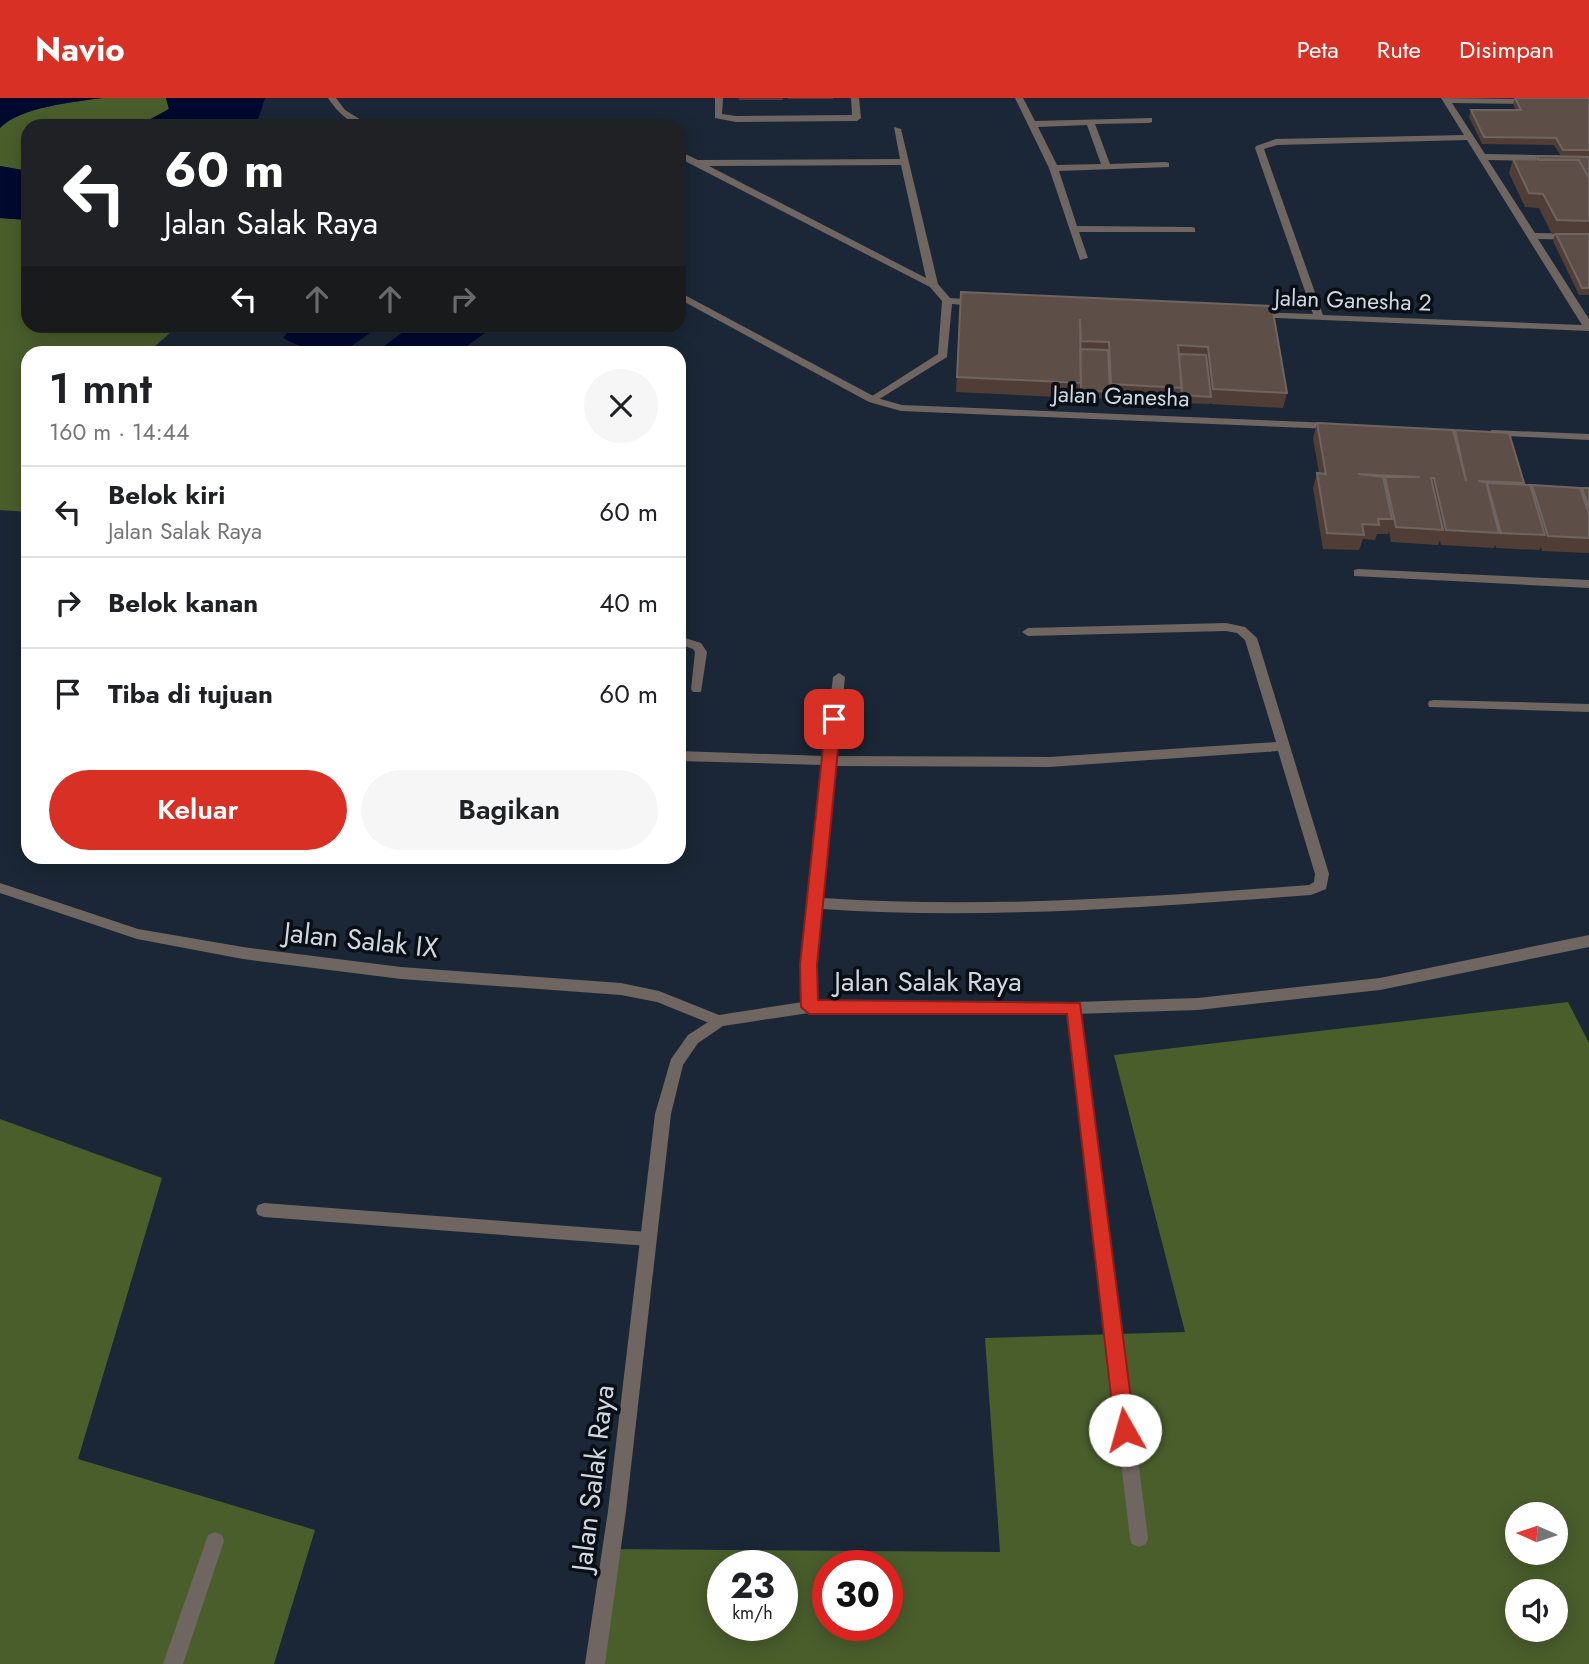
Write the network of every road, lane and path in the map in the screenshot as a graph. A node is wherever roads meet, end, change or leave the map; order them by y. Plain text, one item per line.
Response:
1 (333, 98) edge
2 (719, 98) edge
3 (855, 98) edge
4 (1019, 98) edge
5 (1446, 99) edge
6 (1549, 101) edge
7 (354, 119) edge
8 (1149, 120) dead end
9 (1090, 122) junction
10 (1035, 124) junction
11 (897, 129) dead end
12 (1470, 137) junction
13 (686, 157) edge
14 (1484, 157) junction
15 (1589, 159) edge
16 (902, 162) junction
17 (698, 163) junction
18 (1167, 165) dead end
19 (1107, 167) junction
20 (1055, 168) junction
21 (1074, 229) junction
22 (1192, 230) dead end
23 (1533, 236) junction
24 (1589, 237) edge
25 (1083, 258) dead end
26 (933, 285) junction
27 (686, 299) edge
28 (1572, 300) junction
29 (1589, 300) edge
30 (947, 301) junction
31 (988, 303) edge
32 (1250, 315) edge
33 (1319, 318) junction
34 (1589, 328) edge
35 (873, 400) junction
36 (1341, 427) edge
37 (1479, 432) edge
38 (1589, 437) edge
39 (1357, 573) dead end
40 (1589, 584) edge
41 (1028, 632) dead end
42 (686, 642) edge
43 (839, 677) dead end
44 (697, 689) dead end
45 (1434, 704) dead end
46 (1589, 708) edge
47 (1283, 746) junction
48 (686, 756) edge
49 (829, 761) junction
50 (0, 888) edge
51 (815, 903) junction
52 (1589, 941) edge
53 (809, 1007) junction
54 (1074, 1007) junction
55 (719, 1021) junction
56 (264, 1210) dead end
57 (648, 1239) junction
58 (1139, 1538) dead end
59 (215, 1541) dead end
60 (173, 1664) edge
61 (596, 1664) edge

1 - 7 street
2 - 3 street
4 - 10 street
5 - 6 street
5 - 12 street
8 - 9 street
9 - 10 street
9 - 19 street
10 - 20 street
11 - 16 street
12 - 14 street
12 - 33 street
13 - 17 street
14 - 15 street
14 - 23 street
16 - 17 street
16 - 26 street
17 - 26 street
18 - 19 street
19 - 20 street
20 - 21 street
21 - 22 street
21 - 25 street
23 - 24 street
23 - 28 street
26 - 30 street
27 - 35 street, Jalan Ganesha
28 - 29 street
28 - 34 street
30 - 31 street
30 - 35 street
32 - 33 street, Jalan Ganesha 2
33 - 34 street, Jalan Ganesha 2
35 - 36 street, Jalan Ganesha
37 - 38 street
39 - 40 street
41 - 47 street
42 - 44 street
43 - 49 street
45 - 46 street
47 - 49 street
47 - 51 street
48 - 49 street
49 - 51 street
50 - 55 street, Jalan Salak IX
51 - 53 street
52 - 54 street, Jalan Salak Raya
53 - 54 street, Jalan Salak Raya
53 - 55 street, Jalan Salak Raya
54 - 58 street
55 - 57 street, Jalan Salak Raya
56 - 57 street
57 - 61 street, Jalan Salak Raya
59 - 60 street

